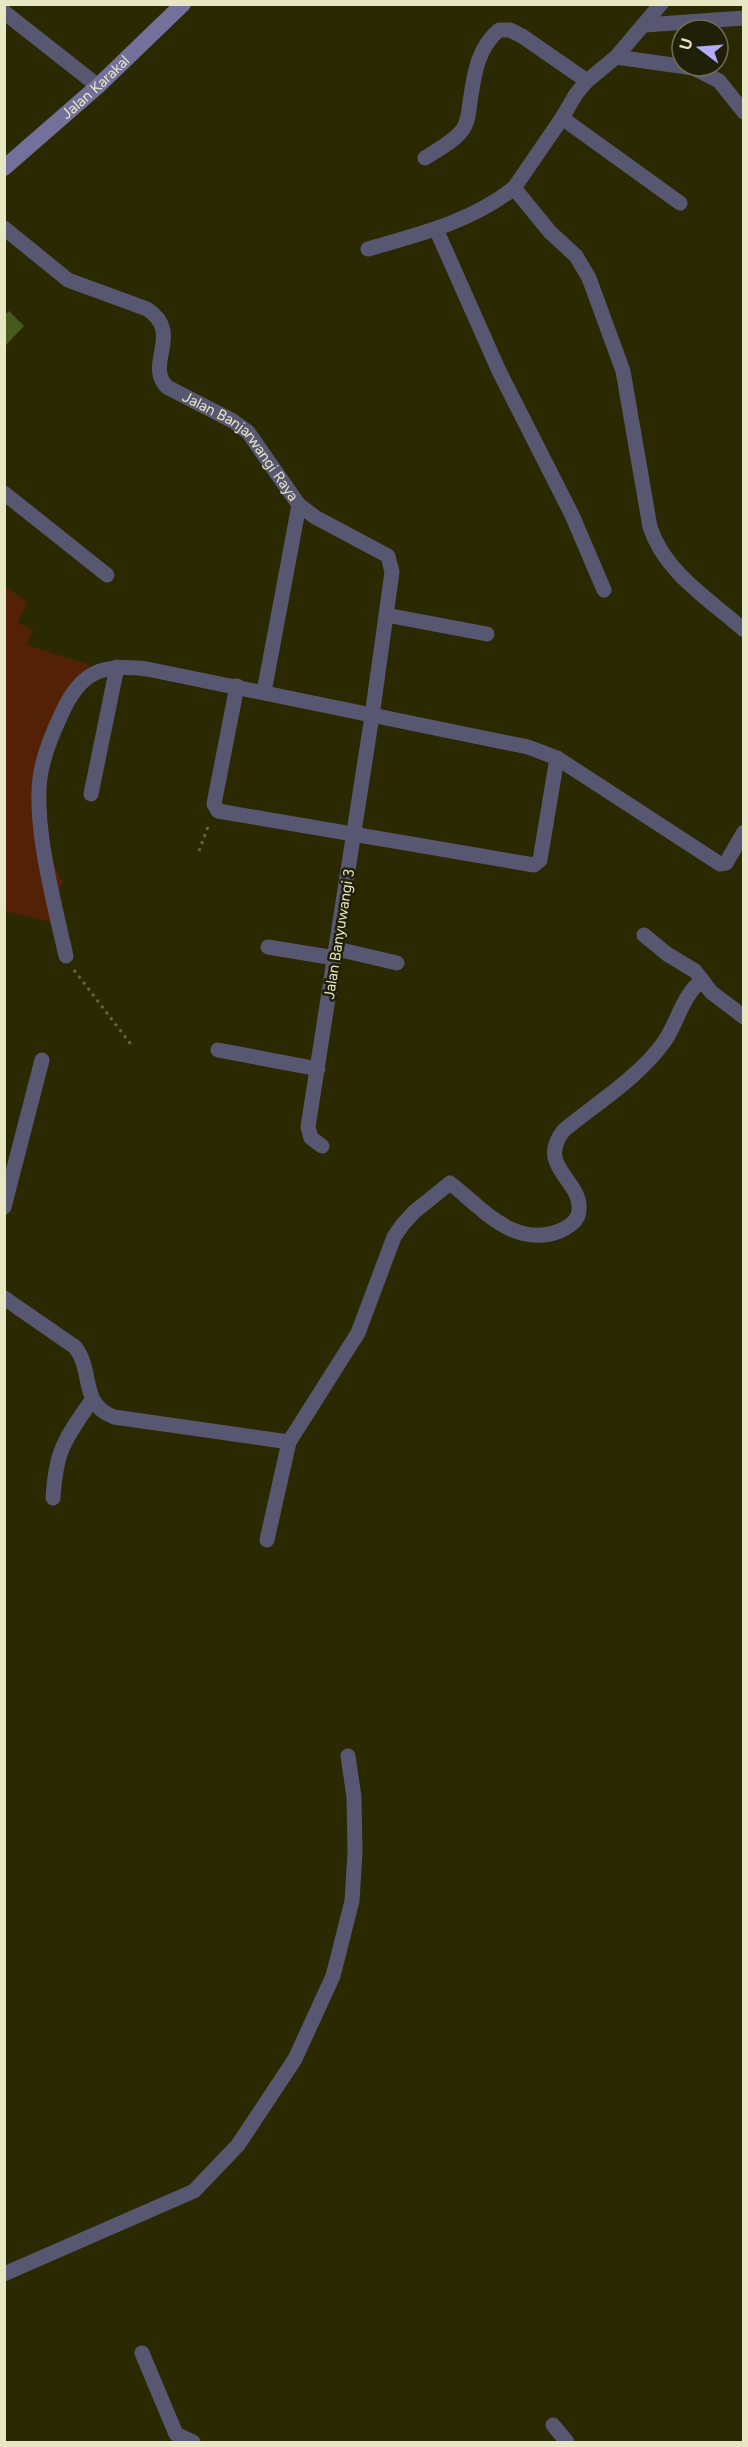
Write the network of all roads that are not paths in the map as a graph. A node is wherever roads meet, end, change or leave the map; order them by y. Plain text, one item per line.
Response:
1 (183, 4) edge
2 (661, 4) edge
3 (4, 12) edge
4 (744, 18) edge
5 (645, 25) junction
6 (616, 57) junction
7 (586, 81) junction
8 (98, 86) junction
9 (744, 112) edge
10 (562, 118) junction
11 (426, 158) dead end
12 (4, 168) edge
13 (514, 188) junction
14 (680, 203) dead end
15 (4, 228) edge
16 (436, 229) junction
17 (368, 249) dead end
18 (4, 493) edge
19 (299, 505) junction
20 (107, 575) dead end
21 (604, 590) dead end
22 (386, 615) junction
23 (744, 630) edge
24 (486, 634) dead end
25 (117, 667) junction
26 (237, 687) junction
27 (264, 692) junction
28 (372, 716) junction
29 (557, 758) junction
30 (91, 794) dead end
31 (744, 832) edge
32 (354, 834) junction
33 (644, 935) dead end
34 (268, 947) dead end
35 (336, 953) junction
36 (66, 956) road end
37 (397, 963) dead end
38 (702, 980) junction
39 (744, 1017) edge
40 (218, 1050) dead end
41 (42, 1060) dead end
42 (318, 1069) junction
43 (322, 1146) dead end
44 (4, 1207) edge
45 (4, 1298) edge
46 (92, 1401) junction
47 (289, 1442) junction
48 (53, 1498) dead end
49 (267, 1540) dead end
50 (348, 1756) dead end
51 (4, 2274) edge
52 (142, 2353) dead end
53 (553, 2425) dead end
54 (193, 2442) edge
55 (567, 2442) edge

1 - 8 main road, Jalan Karakal
2 - 5 street
3 - 8 street
4 - 5 street
5 - 6 street
6 - 7 street
6 - 9 street
7 - 10 street
7 - 11 street
8 - 12 main road, Jalan Karakal
10 - 13 street
10 - 14 street
13 - 16 street
13 - 23 street
15 - 19 street, Jalan Banjarwangi Raya
16 - 17 street
16 - 21 street
18 - 20 street
19 - 22 street, Jalan Banjarwangi Raya
19 - 27 street
22 - 24 street
22 - 28 street, Jalan Banjarwangi Raya
25 - 26 street
25 - 30 street
25 - 36 street
26 - 27 street
26 - 32 street
27 - 28 street
28 - 29 street
28 - 32 street, Jalan Banyuwangi 3
29 - 31 street
29 - 32 street
32 - 35 street, Jalan Banyuwangi 3
33 - 38 street
34 - 35 street
35 - 37 street
35 - 42 street, Jalan Banyuwangi 3
38 - 39 street
38 - 47 street
40 - 42 street
41 - 44 street
42 - 43 street, Jalan Banyuwangi 3
45 - 46 street
46 - 47 street
46 - 48 street
47 - 49 street
50 - 51 street
52 - 54 street
53 - 55 street

